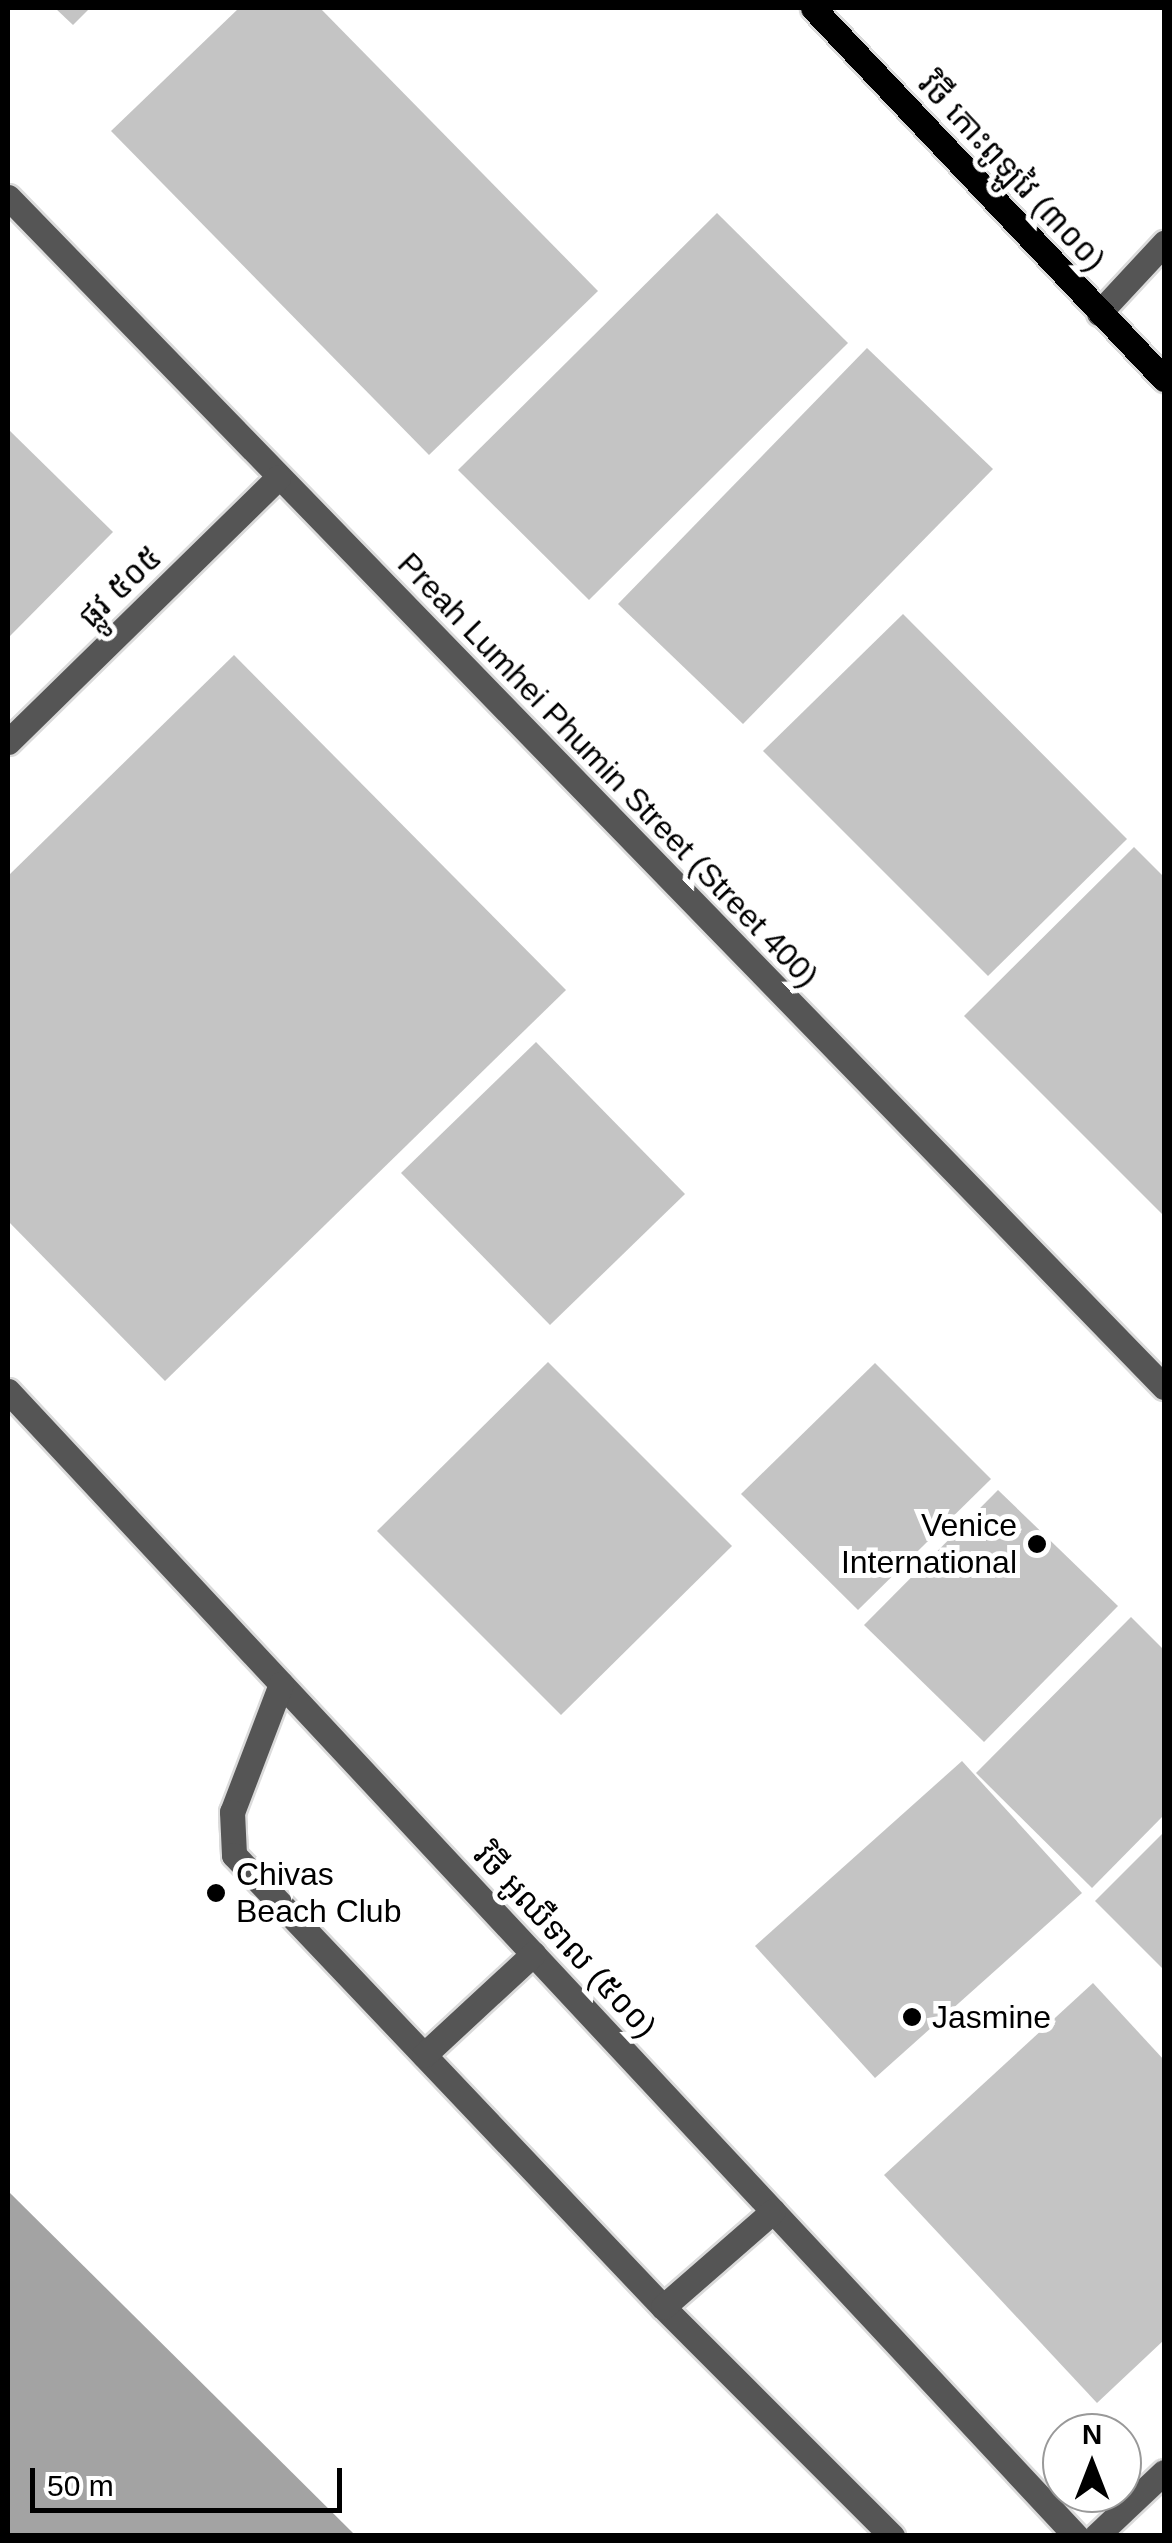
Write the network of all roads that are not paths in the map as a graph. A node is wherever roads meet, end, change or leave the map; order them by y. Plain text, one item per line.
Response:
1 (813, 8) edge
2 (8, 197) edge
3 (1164, 242) edge
4 (1100, 313) junction
5 (1164, 378) edge
6 (278, 478) junction
7 (8, 742) edge
8 (1164, 1387) edge
9 (8, 1391) edge
10 (281, 1684) junction
11 (533, 1954) junction
12 (424, 2055) junction
13 (773, 2211) junction
14 (664, 2307) junction
15 (1164, 2472) edge
16 (892, 2536) edge
17 (1076, 2536) edge
18 (1096, 2536) edge

1 - 4 main road, វិថី កោះពូឡូវៃ (៣០០)
2 - 6 street, Preah Lumhei Phumin Street (Street 400)
3 - 4 street
4 - 5 main road, វិថី កោះពូឡូវៃ (៣០០)
6 - 7 street, ផ្លូវ ៥០៥
6 - 8 street, Preah Lumhei Phumin Street (Street 400)
9 - 10 street, វិថី អូឈឺទាល (៥០០)
10 - 11 street, វិថី អូឈឺទាល (៥០០)
10 - 12 street
11 - 12 street
11 - 13 street, វិថី អូឈឺទាល (៥០០)
12 - 14 street
13 - 14 street
13 - 17 street, វិថី អូឈឺទាល (៥០០)
14 - 16 street
15 - 18 street

